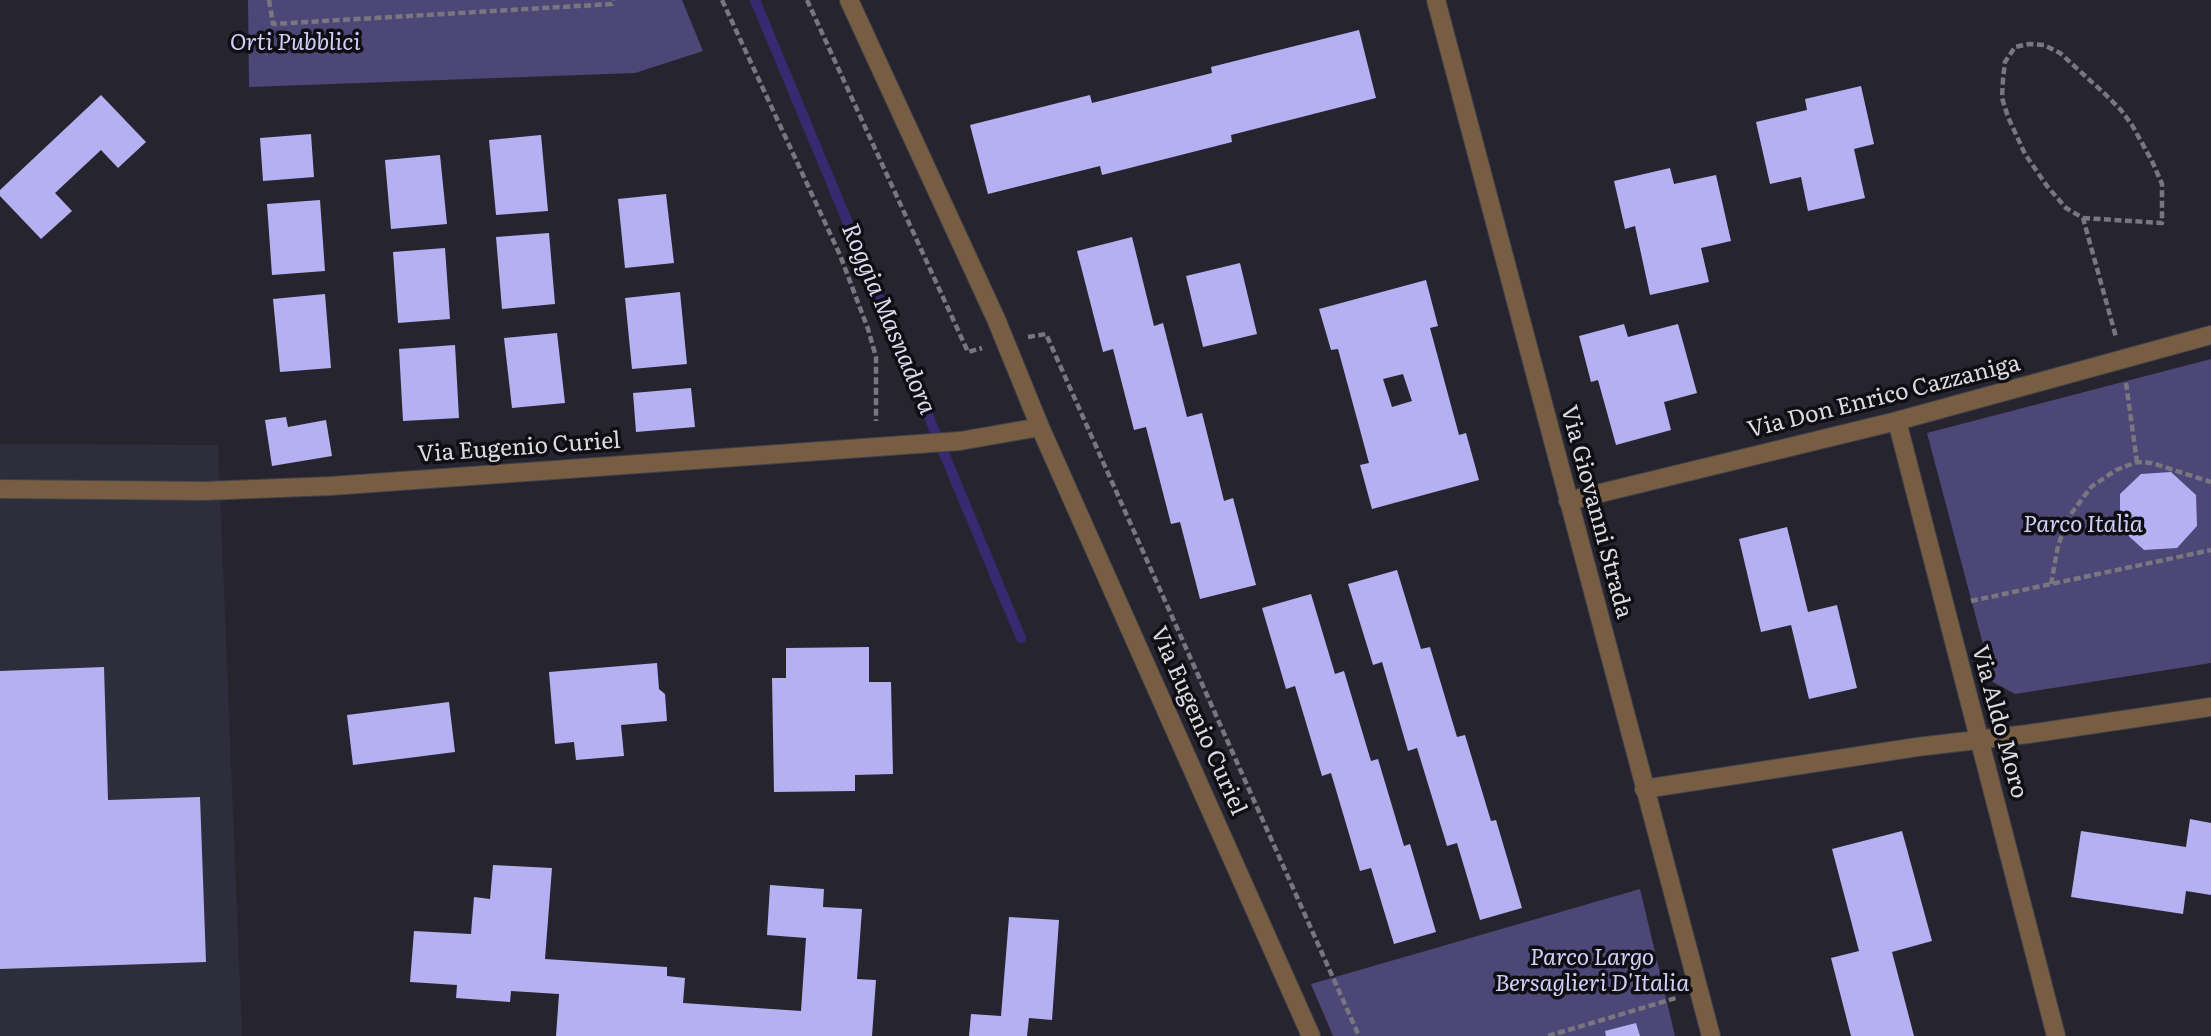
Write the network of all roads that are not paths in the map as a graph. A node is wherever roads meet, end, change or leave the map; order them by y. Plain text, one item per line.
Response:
1 (849, 0) edge
2 (1436, 0) edge
3 (2211, 335) edge
4 (1896, 421) junction
5 (1040, 427) junction
6 (0, 489) edge
7 (1568, 501) junction
8 (2211, 707) edge
9 (1978, 740) junction
10 (1644, 789) junction
11 (1311, 1036) edge
12 (1711, 1036) edge
13 (2056, 1036) edge

1 - 5 street, Via Eugenio Curiel
2 - 7 street, Via Giovanni Strada
3 - 4 street, Via Don Enrico Cazzaniga
4 - 7 street, Via Don Enrico Cazzaniga
4 - 9 street, Via Aldo Moro
5 - 6 street, Via Eugenio Curiel
5 - 11 street, Via Eugenio Curiel
7 - 10 street, Via Giovanni Strada
8 - 9 street
9 - 10 street
9 - 13 street, Via Aldo Moro
10 - 12 street, Via Giovanni Strada

